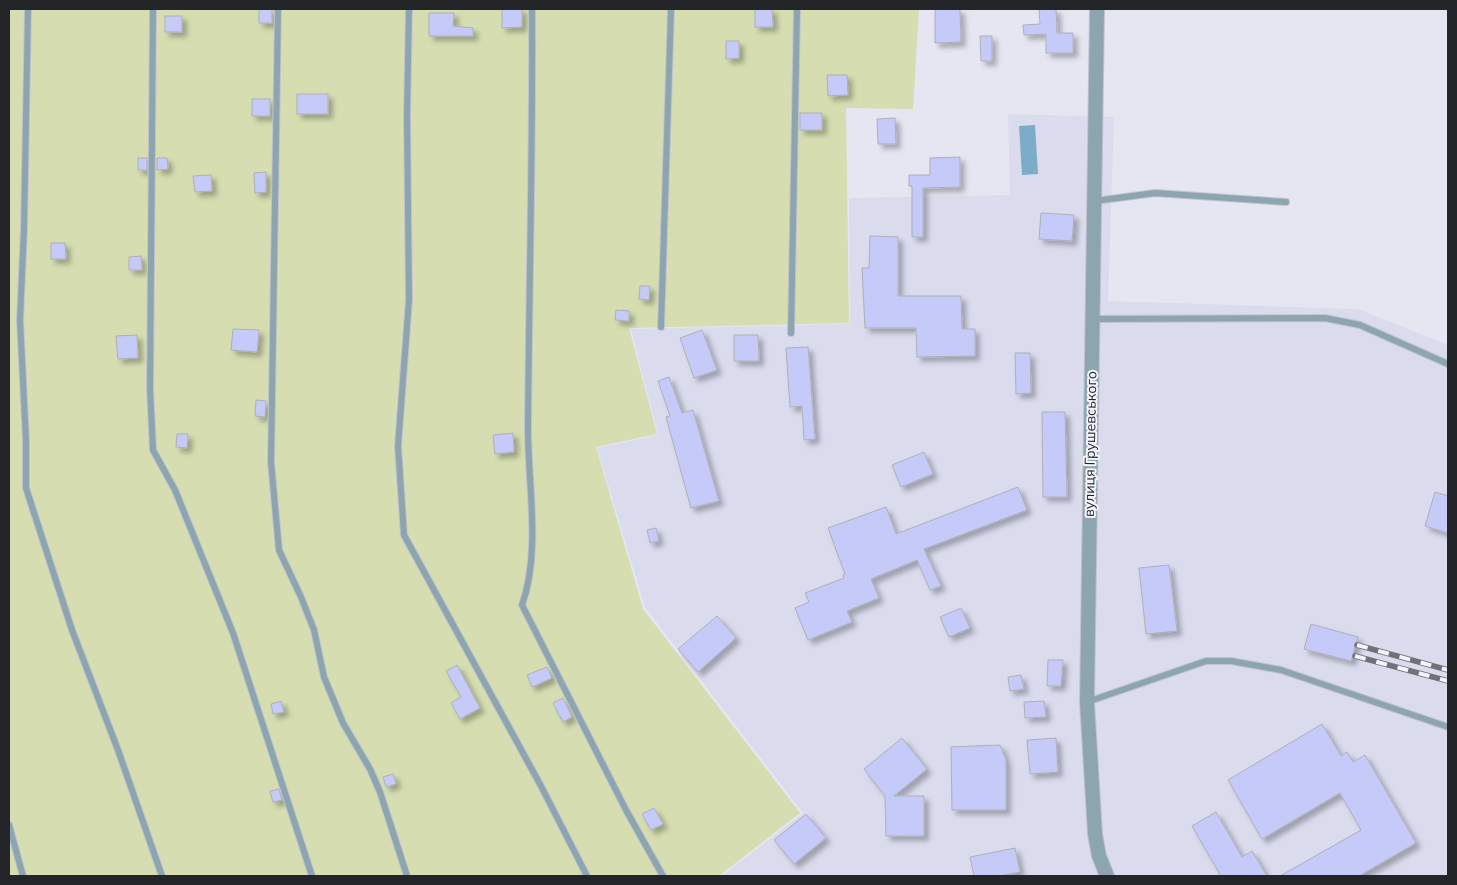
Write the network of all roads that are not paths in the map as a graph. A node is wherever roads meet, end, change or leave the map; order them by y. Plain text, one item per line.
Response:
1 (28, 9) edge
2 (153, 9) edge
3 (278, 9) edge
4 (409, 9) edge
5 (532, 9) edge
6 (671, 9) edge
7 (797, 9) edge
8 (1097, 9) edge
9 (1093, 201) junction
10 (1286, 202) dead end
11 (1092, 319) junction
12 (661, 327) dead end
13 (791, 333) dead end
14 (1448, 364) edge
15 (1087, 702) junction
16 (1448, 727) edge
17 (9, 824) edge
18 (23, 876) edge
19 (162, 876) edge
20 (312, 876) edge
21 (407, 876) edge
22 (587, 876) edge
23 (663, 876) edge
24 (1107, 876) edge

1 - 19 lane
2 - 20 lane
3 - 21 lane
4 - 22 lane
5 - 23 lane
6 - 12 lane
7 - 13 lane
8 - 9 street, вулиця Грушевського
9 - 10 lane
9 - 11 street, вулиця Грушевського
11 - 14 lane
11 - 15 street, вулиця Грушевського
15 - 16 lane
15 - 24 street, вулиця Грушевського
17 - 18 lane

